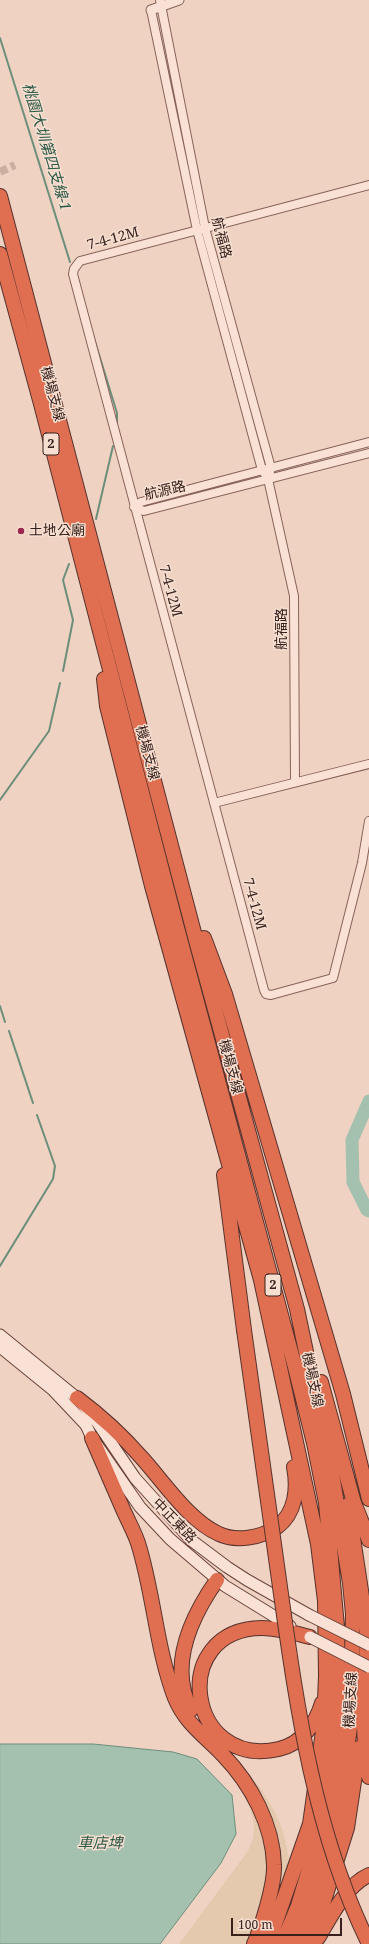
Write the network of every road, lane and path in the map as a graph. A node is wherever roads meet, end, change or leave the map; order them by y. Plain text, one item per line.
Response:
1 (179, 0) edge
2 (161, 3) edge
3 (152, 10) joint
4 (369, 186) edge
5 (0, 196) edge
6 (201, 229) junction
7 (0, 254) edge
8 (369, 442) edge
9 (369, 453) edge
10 (271, 468) junction
11 (262, 470) junction
12 (268, 479) junction
13 (134, 507) junction
14 (100, 635) junction
15 (369, 764) edge
16 (295, 782) junction
17 (214, 803) junction
18 (369, 821) edge
19 (175, 858) junction
20 (204, 938) junction
21 (222, 1141) junction
22 (0, 1336) edge
23 (0, 1347) edge
24 (277, 1360) junction
25 (77, 1398) junction
26 (92, 1438) junction
27 (338, 1446) junction
28 (369, 1499) edge
29 (369, 1540) edge
30 (227, 1567) junction
31 (217, 1580) junction
32 (310, 1637) junction
33 (369, 1645) edge
34 (369, 1668) edge
35 (326, 1689) junction
36 (365, 1706) junction
37 (215, 1748) junction
38 (369, 1777) edge
39 (369, 1875) edge
40 (254, 1944) edge
41 (268, 1944) edge
42 (282, 1944) edge
43 (295, 1944) edge
44 (308, 1944) edge
45 (315, 1944) edge
46 (369, 1944) edge

1 - 2 street
2 - 3 street
2 - 6 street, 航福路
3 - 6 street, 航福路
4 - 6 street, 7-4-12M
5 - 19 highway, 機場支線 / 2
6 - 10 street, 航福路
6 - 11 street, 航福路
6 - 13 street, 7-4-12M
7 - 14 highway, 機場支線 / 2
8 - 10 street, 航源路
9 - 12 street, 航源路
10 - 11 street, 航源路
10 - 12 street, 航福路
11 - 12 street, 航福路
11 - 13 street, 航源路
12 - 13 street, 航源路
12 - 16 street, 航福路
13 - 17 street, 7-4-12M
14 - 21 highway
14 - 42 highway, 機場支線 / 2
15 - 16 street
16 - 17 street
17 - 18 street, 7-4-12M
19 - 20 highway
19 - 43 highway, 機場支線 / 2
20 - 27 highway
20 - 28 highway
21 - 24 highway
21 - 46 highway, bridge
22 - 25 main road, 中正東路
23 - 26 main road, 中正東路
24 - 25 highway
24 - 35 highway
25 - 30 main road, 中正東路
26 - 31 main road, 中正東路
26 - 37 highway
27 - 29 highway
27 - 36 highway
30 - 31 main road
30 - 33 main road, 中正東路, bridge
31 - 32 main road, 中正東路
31 - 37 highway
32 - 34 main road, 中正東路, bridge
32 - 35 highway
35 - 41 highway
36 - 38 highway
36 - 44 highway
37 - 40 highway
39 - 45 highway

